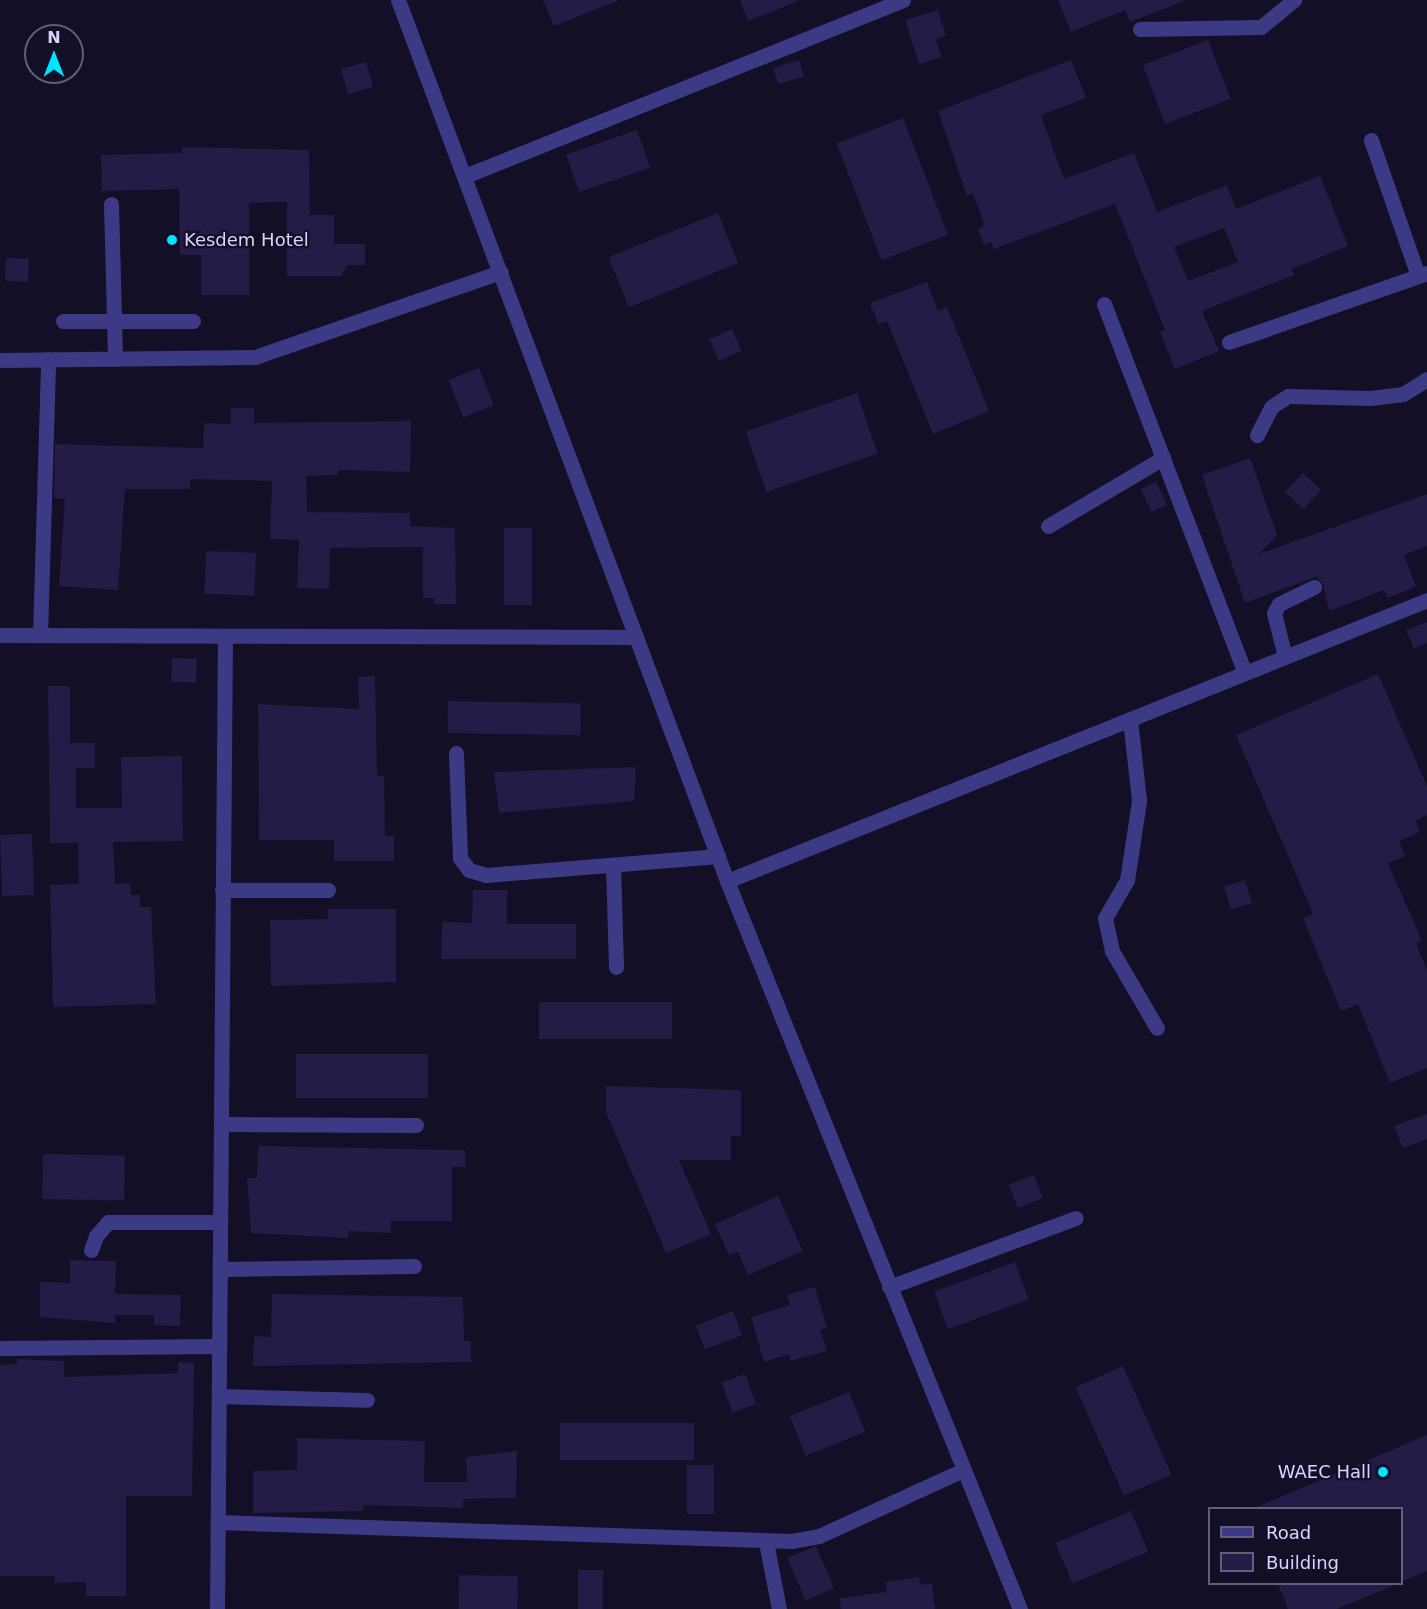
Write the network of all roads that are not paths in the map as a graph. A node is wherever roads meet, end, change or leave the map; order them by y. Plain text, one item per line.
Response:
1 (398, 0) edge
2 (903, 0) edge
3 (1294, 0) edge
4 (1140, 29) dead end
5 (1371, 140) dead end
6 (465, 176) junction
7 (111, 204) dead end
8 (501, 272) junction
9 (1423, 274) edge
10 (1104, 304) dead end
11 (63, 321) dead end
12 (114, 321) junction
13 (193, 321) dead end
14 (1228, 342) dead end
15 (115, 358) junction
16 (48, 359) junction
17 (0, 360) edge
18 (1427, 379) edge
19 (1257, 435) dead end
20 (1163, 458) junction
21 (1048, 526) dead end
22 (1314, 587) dead end
23 (1427, 600) edge
24 (0, 634) edge
25 (40, 635) junction
26 (225, 636) junction
27 (636, 637) junction
28 (1285, 657) junction
29 (1245, 673) junction
30 (1130, 719) junction
31 (456, 753) dead end
32 (718, 856) junction
33 (613, 865) junction
34 (727, 881) junction
35 (222, 890) junction
36 (328, 890) dead end
37 (616, 967) dead end
38 (1157, 1028) dead end
39 (221, 1124) junction
40 (416, 1125) dead end
41 (1076, 1218) dead end
42 (220, 1222) junction
43 (91, 1250) dead end
44 (414, 1266) dead end
45 (220, 1269) junction
46 (889, 1287) junction
47 (219, 1346) junction
48 (0, 1348) edge
49 (219, 1396) junction
50 (367, 1400) dead end
51 (963, 1470) junction
52 (218, 1522) junction
53 (766, 1542) junction
54 (217, 1609) edge
55 (779, 1609) edge
56 (1020, 1609) edge

1 - 6 street
2 - 6 street
3 - 4 street
5 - 9 street
6 - 8 street
7 - 12 street
8 - 15 street
8 - 27 street
9 - 14 street
10 - 20 street
11 - 12 street
12 - 13 street
12 - 15 street
15 - 16 street
16 - 17 street
16 - 25 street
18 - 19 street
20 - 21 street
20 - 29 street
22 - 28 street
23 - 28 street
24 - 25 street
25 - 26 street
26 - 27 street
26 - 35 street
27 - 32 street
28 - 29 street
29 - 30 street
30 - 34 street
30 - 38 street
31 - 33 street
32 - 33 street
32 - 34 street
33 - 37 street
34 - 46 street
35 - 36 street
35 - 39 street
39 - 40 street
39 - 42 street
41 - 46 street
42 - 43 street
42 - 45 street
44 - 45 street
45 - 47 street
46 - 51 street
47 - 48 street
47 - 49 street
49 - 50 street
49 - 52 street
51 - 53 street
51 - 56 street
52 - 53 street
52 - 54 street
53 - 55 street

